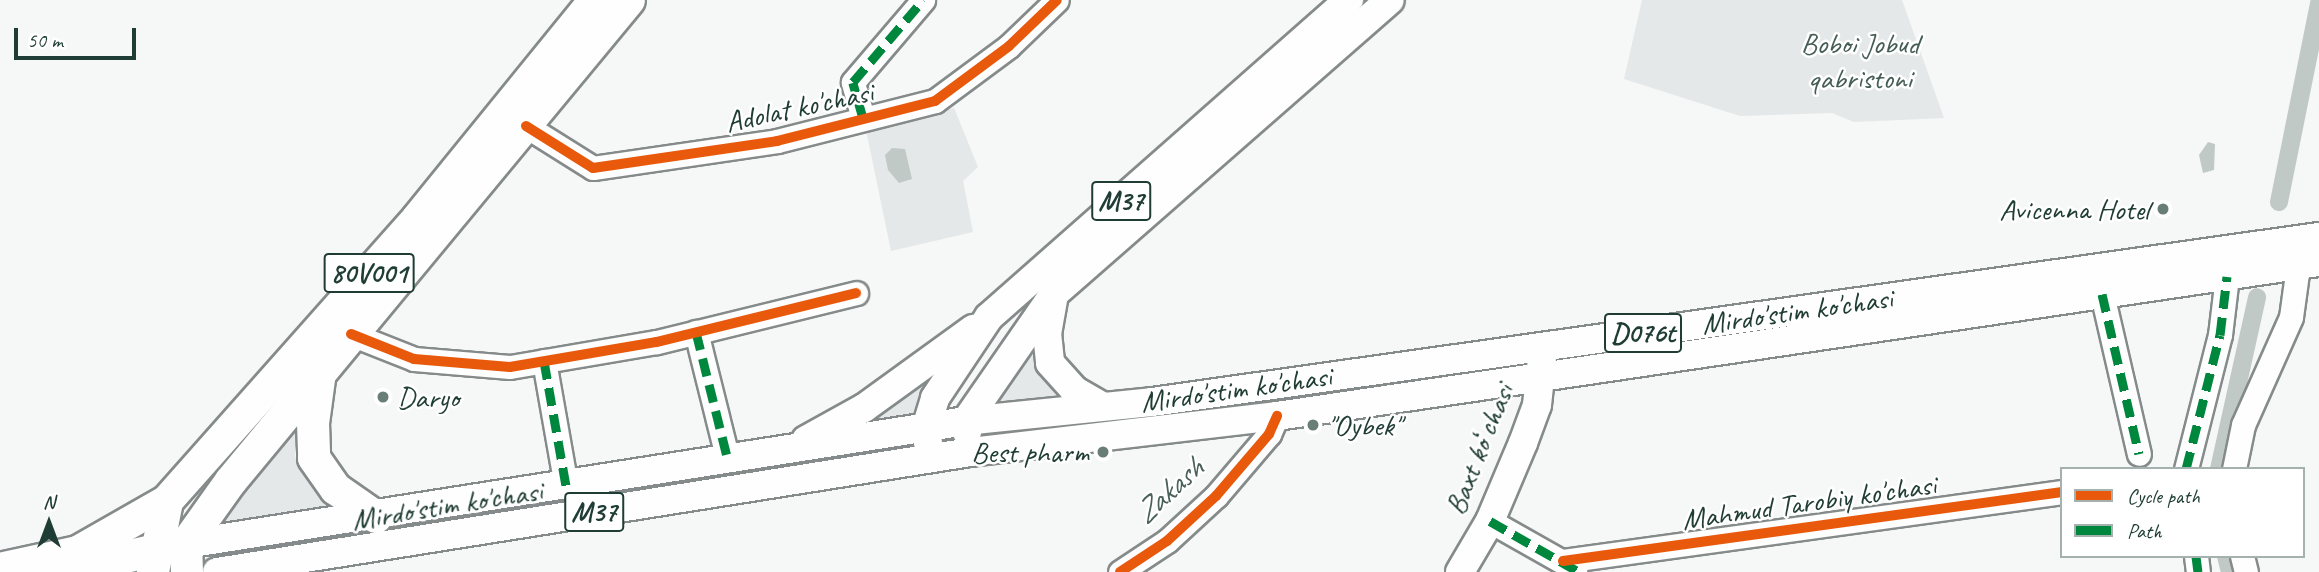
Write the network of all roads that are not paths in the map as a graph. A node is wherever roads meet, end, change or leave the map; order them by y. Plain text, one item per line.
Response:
1 (595, 0) edge
2 (629, 0) edge
3 (923, 0) edge
4 (1058, 0) edge
5 (1349, 0) edge
6 (1390, 0) edge
7 (863, 118) junction
8 (526, 126) junction
9 (2319, 237) edge
10 (2308, 264) edge
11 (2227, 276) junction
12 (856, 293) dead end
13 (1054, 294) junction
14 (2102, 294) junction
15 (989, 317) junction
16 (696, 332) junction
17 (351, 334) junction
18 (1541, 346) junction
19 (544, 361) junction
20 (320, 370) junction
21 (1543, 375) junction
22 (1100, 405) junction
23 (1277, 416) junction
24 (966, 421) junction
25 (926, 428) junction
26 (787, 450) junction
27 (970, 452) junction
28 (2139, 454) dead end
29 (929, 459) junction
30 (728, 460) junction
31 (2187, 467) edge
32 (2234, 467) edge
33 (566, 486) junction
34 (2060, 492) edge
35 (167, 501) junction
36 (376, 517) junction
37 (1490, 521) junction
38 (186, 558) edge
39 (153, 561) edge
40 (1571, 566) edge
41 (0, 569) edge
42 (46, 572) edge
43 (217, 572) edge
44 (1120, 572) edge
45 (1460, 572) edge

1 - 35 highway, 80V001
2 - 8 highway, 80V001
3 - 7 street, Adolat ko'chasi
4 - 7 street, Adolat ko'chasi
5 - 15 main road, M37
6 - 13 main road, M37
7 - 8 street, Adolat ko'chasi
8 - 17 highway, 80V001
9 - 18 main road, Mirdo'stim ko'chasi / D076t
10 - 11 main road, Mirdo'stim ko'chasi / D076t
10 - 32 street
11 - 14 main road, Mirdo'stim ko'chasi / D076t
11 - 31 street
12 - 16 street
13 - 22 main road
13 - 24 main road, M37
14 - 21 main road, Mirdo'stim ko'chasi / D076t
14 - 28 street
15 - 25 main road, M37
15 - 26 main road, M37
16 - 19 street
16 - 30 street
17 - 19 street
17 - 20 highway, 80V001
18 - 21 main road, Baxt koʻchasi
18 - 22 main road, Mirdo'stim ko'chasi / D076t
19 - 33 street
20 - 36 highway
20 - 38 highway, 80V001
21 - 23 main road, Mirdo'stim ko'chasi / D076t
21 - 37 main road, Baxt koʻchasi
22 - 24 main road, Mirdo'stim ko'chasi / D076t
23 - 27 main road, Mirdo'stim ko'chasi / D076t
23 - 44 street
24 - 25 main road, Mirdo'stim ko'chasi / M37
24 - 27 main road
25 - 26 main road, Mirdo'stim ko'chasi / M37
25 - 29 main road, M37
26 - 30 main road, Mirdo'stim ko'chasi / M37
27 - 29 main road, Mirdo'stim ko'chasi / M37
29 - 43 main road, Mirdo'stim ko'chasi / M37
30 - 33 main road, Mirdo'stim ko'chasi / M37
33 - 36 main road, Mirdo'stim ko'chasi / M37
34 - 40 street, Mahmud Tarobiy ko'chasi
35 - 39 highway, 80V001
35 - 41 highway
36 - 38 main road, Mirdo'stim ko'chasi / M37
37 - 40 street, Mahmud Tarobiy ko'chasi
37 - 45 main road, Baxt koʻchasi
38 - 39 highway, Mirdo'stim ko'chasi
39 - 42 highway, Mirdo'stim ko'chasi

